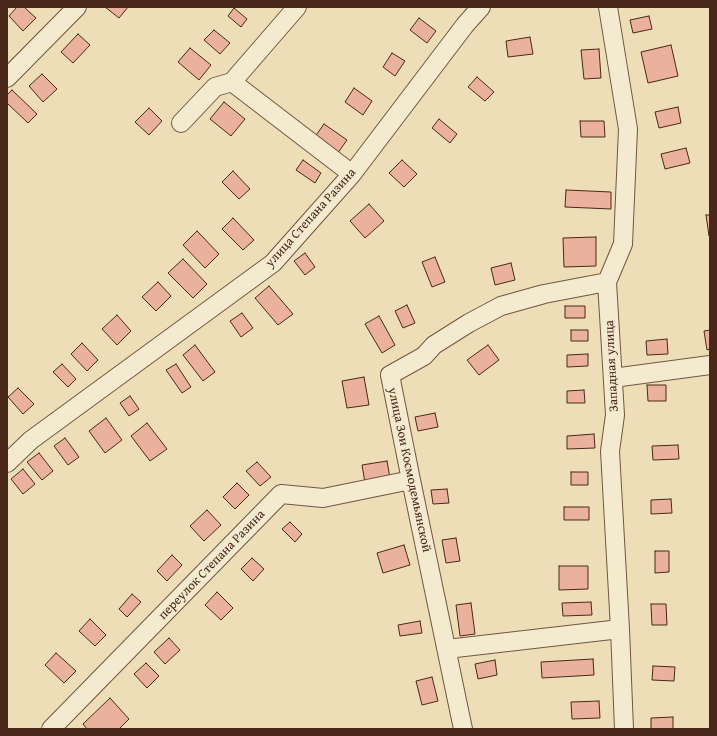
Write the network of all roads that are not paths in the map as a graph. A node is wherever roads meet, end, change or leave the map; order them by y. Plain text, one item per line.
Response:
1 (297, 7) edge
2 (481, 7) edge
3 (608, 7) edge
4 (71, 9) edge
5 (7, 78) edge
6 (232, 82) junction
7 (181, 123) dead end
8 (352, 174) junction
9 (607, 282) junction
10 (710, 365) edge
11 (613, 378) junction
12 (7, 463) edge
13 (411, 480) junction
14 (620, 629) junction
15 (447, 649) junction
16 (51, 729) edge
17 (463, 729) edge
18 (624, 729) edge

1 - 6 street
2 - 8 street, улица Степана Разина
3 - 9 street, Западная улица
4 - 5 street
6 - 7 street
6 - 8 street
8 - 12 street, улица Степана Разина
9 - 11 street, Западная улица
9 - 13 street, улица Зои Космодемьянской
10 - 11 street
11 - 14 street, Западная улица
13 - 15 street, улица Зои Космодемьянской
13 - 16 street, переулок Степана Разина
14 - 15 street
14 - 18 street, Западная улица
15 - 17 street, улица Зои Космодемьянской

